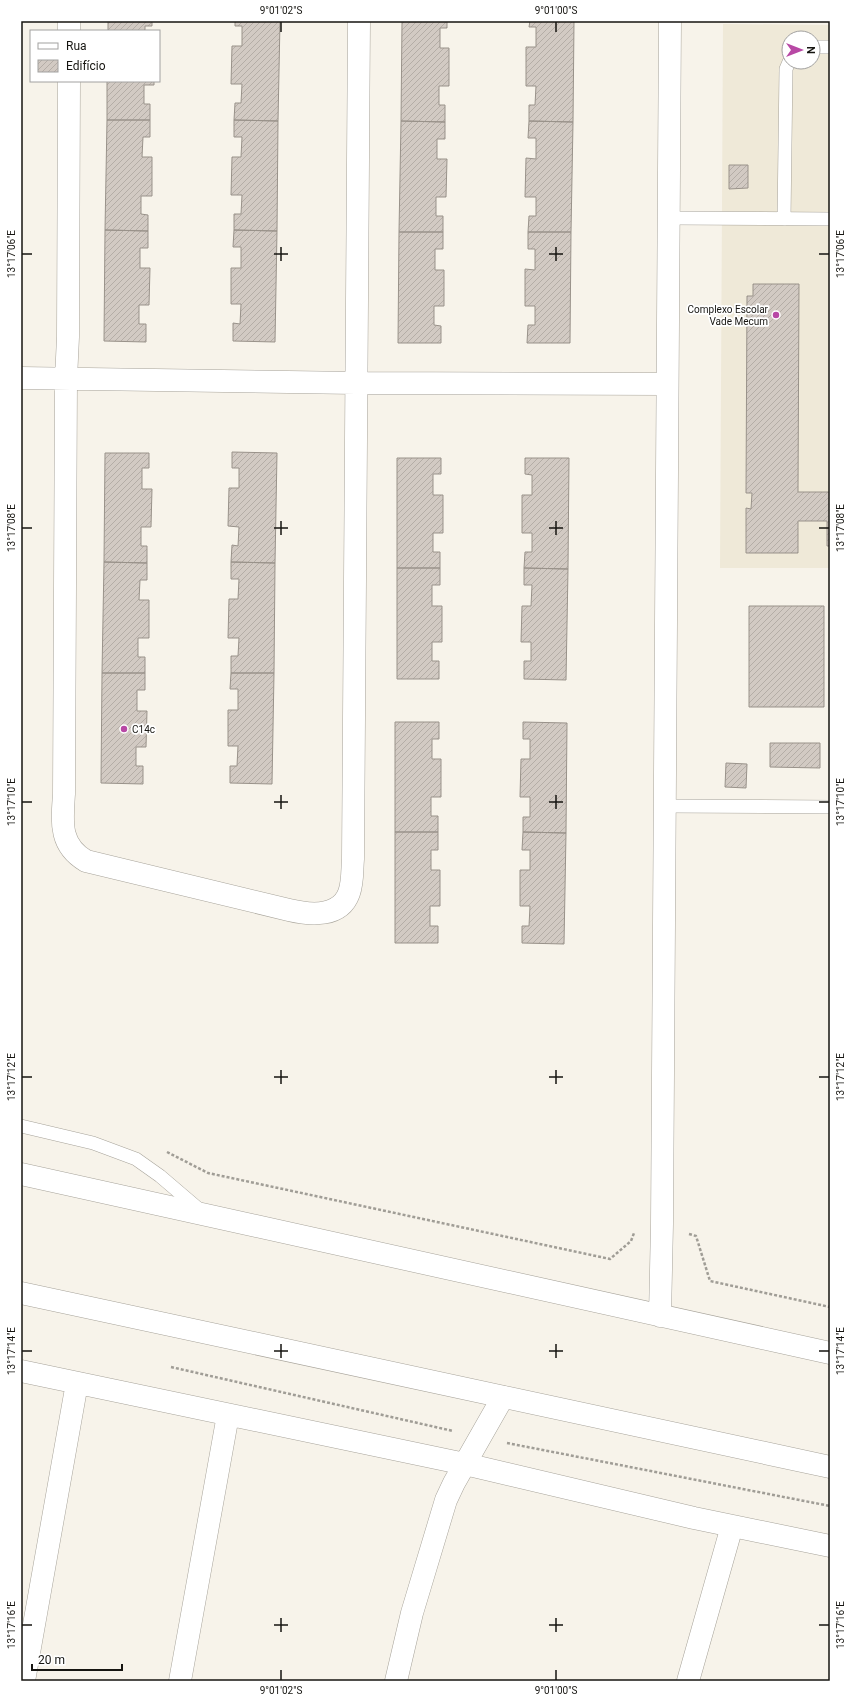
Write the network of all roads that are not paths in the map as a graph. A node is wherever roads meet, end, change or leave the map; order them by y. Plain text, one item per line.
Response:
1 (359, 21) edge
2 (670, 21) edge
3 (786, 70) edge
4 (69, 82) edge
5 (669, 218) junction
6 (784, 219) junction
7 (830, 219) edge
8 (21, 378) edge
9 (66, 379) junction
10 (356, 382) junction
11 (667, 384) junction
12 (664, 806) junction
13 (830, 807) edge
14 (21, 1126) edge
15 (21, 1174) edge
16 (207, 1216) junction
17 (21, 1293) edge
18 (660, 1316) junction
19 (830, 1353) edge
20 (21, 1371) edge
21 (77, 1383) junction
22 (503, 1397) junction
23 (228, 1415) junction
24 (465, 1464) junction
25 (830, 1467) edge
26 (732, 1526) junction
27 (830, 1546) edge
28 (24, 1681) edge
29 (180, 1681) edge
30 (396, 1681) edge
31 (688, 1681) edge

1 - 10 street
2 - 5 street
3 - 6 lane
4 - 9 street
5 - 6 lane
5 - 11 street
6 - 7 lane
8 - 9 street
9 - 10 street
9 - 10 street
10 - 11 street
11 - 12 street
12 - 13 lane
12 - 18 street
14 - 16 lane
15 - 16 street
16 - 18 street
17 - 22 street
18 - 19 street
20 - 21 street
21 - 23 street
21 - 28 street
22 - 24 street
22 - 25 street
23 - 24 street
23 - 29 street
24 - 26 street
24 - 30 street
26 - 27 street
26 - 31 street

